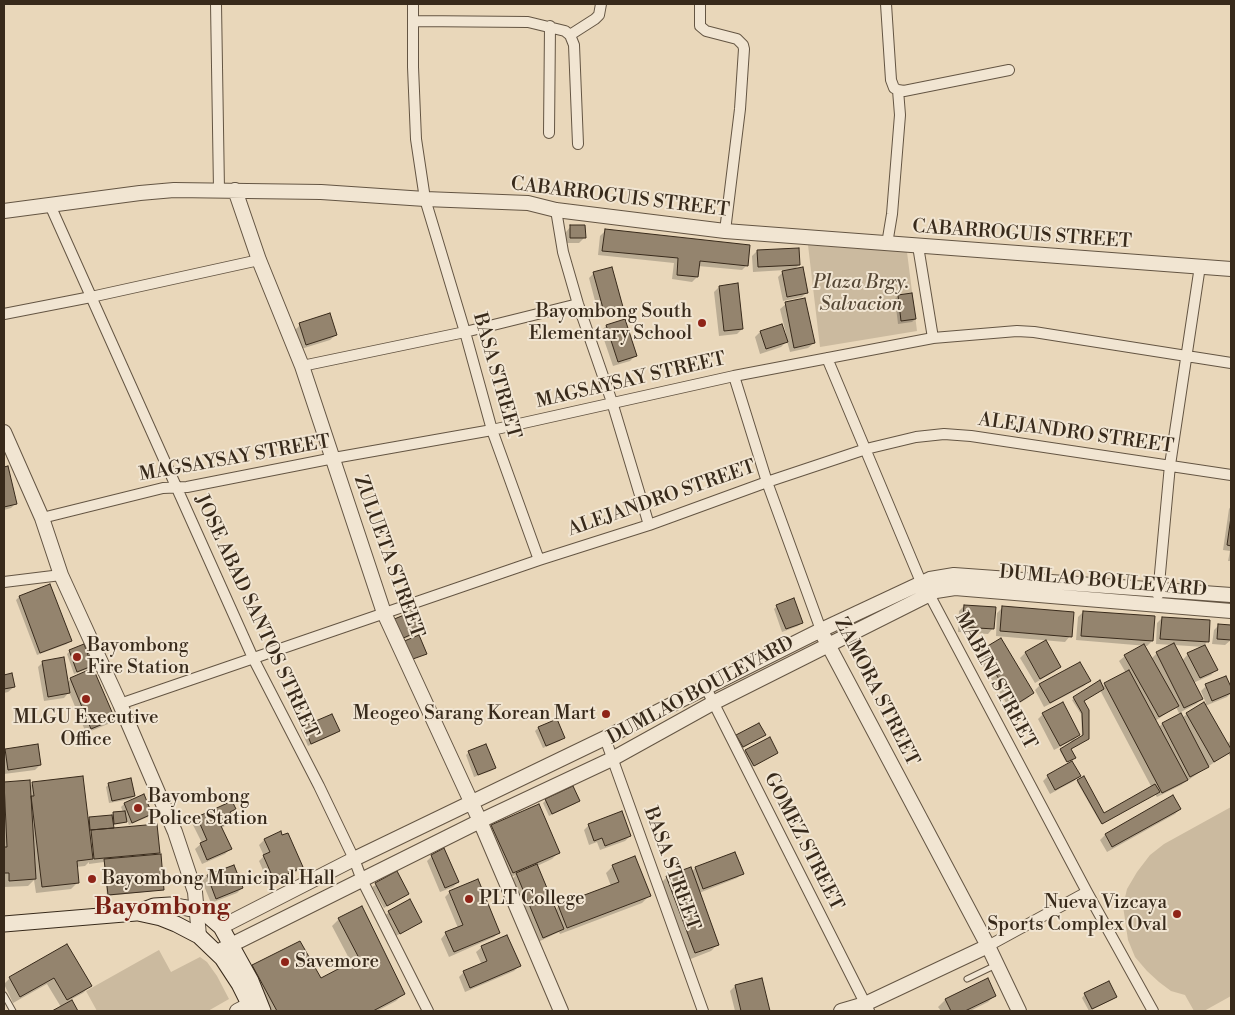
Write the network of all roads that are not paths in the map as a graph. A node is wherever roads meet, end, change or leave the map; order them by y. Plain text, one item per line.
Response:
1 (216, 4) edge
2 (413, 4) edge
3 (602, 4) edge
4 (700, 4) edge
5 (886, 4) edge
6 (414, 21) junction
7 (550, 26) junction
8 (570, 35) junction
9 (1009, 70) dead end
10 (898, 90) junction
11 (549, 133) dead end
12 (578, 144) dead end
13 (219, 190) junction
14 (235, 190) junction
15 (425, 199) junction
16 (50, 205) junction
17 (556, 210) junction
18 (4, 211) edge
19 (725, 231) junction
20 (887, 244) junction
21 (918, 246) junction
22 (259, 260) junction
23 (1200, 266) junction
24 (1231, 269) edge
25 (91, 298) junction
26 (578, 304) junction
27 (4, 314) edge
28 (465, 332) junction
29 (933, 338) junction
30 (1186, 356) junction
31 (827, 358) junction
32 (1231, 363) edge
33 (302, 366) junction
34 (734, 376) junction
35 (612, 402) junction
36 (492, 430) junction
37 (4, 432) edge
38 (866, 449) junction
39 (334, 458) junction
40 (1170, 465) junction
41 (1231, 475) edge
42 (767, 482) junction
43 (175, 487) junction
44 (42, 518) junction
45 (649, 525) junction
46 (539, 560) junction
47 (60, 576) junction
48 (4, 582) edge
49 (925, 588) junction
50 (1158, 588) junction
51 (1231, 595) edge
52 (1157, 605) junction
53 (1231, 611) edge
54 (384, 613) junction
55 (821, 630) junction
56 (827, 646) junction
57 (253, 658) junction
58 (706, 688) junction
59 (713, 703) junction
60 (120, 704) junction
61 (605, 738) junction
62 (612, 759) junction
63 (471, 802) junction
64 (480, 821) junction
65 (354, 859) junction
66 (362, 880) junction
67 (1087, 892) junction
68 (198, 910) junction
69 (136, 913) junction
70 (4, 924) edge
71 (221, 926) junction
72 (199, 936) junction
73 (232, 945) junction
74 (988, 946) junction
75 (217, 952) junction
76 (997, 964) junction
77 (968, 979) dead end
78 (4, 995) edge
79 (253, 1007) edge
80 (867, 1008) edge
81 (13, 1011) edge
82 (428, 1011) edge
83 (562, 1011) edge
84 (703, 1011) edge
85 (842, 1011) edge
86 (1018, 1011) edge
87 (1153, 1011) edge

1 - 13 street
2 - 6 street, BASA STREET
3 - 8 street
4 - 19 street
5 - 10 street
6 - 7 street
6 - 15 street, BASA STREET
7 - 8 street
7 - 11 street
8 - 12 street
9 - 10 street
10 - 20 street
13 - 14 street, CABARROGUIS STREET
13 - 16 street, CABARROGUIS STREET
14 - 15 street, CABARROGUIS STREET
14 - 22 street, ZULUETA STREET
15 - 17 street, CABARROGUIS STREET
15 - 28 street, BASA STREET
16 - 18 street, CABARROGUIS STREET
16 - 25 street, JOSE ABAD SANTOS STREET
17 - 19 street, CABARROGUIS STREET
17 - 26 street
19 - 20 street, CABARROGUIS STREET
20 - 21 street, CABARROGUIS STREET
21 - 23 street, CABARROGUIS STREET
21 - 29 street
22 - 25 street
22 - 33 street, ZULUETA STREET
23 - 24 street, CABARROGUIS STREET
23 - 30 street
25 - 27 street
25 - 43 street, JOSE ABAD SANTOS STREET
26 - 28 street
26 - 35 street
28 - 33 street
28 - 36 street, BASA STREET
29 - 30 street, MAGSAYSAY STREET
29 - 31 street, MAGSAYSAY STREET
30 - 32 street, MAGSAYSAY STREET
30 - 40 street
31 - 34 street, MAGSAYSAY STREET
31 - 38 street, MABINI STREET
33 - 39 street, ZULUETA STREET
34 - 35 street, MAGSAYSAY STREET
34 - 42 street, ZAMORA STREET
35 - 36 street, MAGSAYSAY STREET
35 - 45 street
36 - 39 street, MAGSAYSAY STREET
36 - 46 street, BASA STREET
37 - 44 street
38 - 40 street, ALEJANDRO STREET
38 - 42 street, ALEJANDRO STREET
38 - 49 street, MABINI STREET
39 - 43 street, MAGSAYSAY STREET
39 - 54 street, ZULUETA STREET
40 - 41 street, ALEJANDRO STREET
40 - 50 street
42 - 45 street, ALEJANDRO STREET
42 - 55 street, ZAMORA STREET
43 - 44 street, MAGSAYSAY STREET
43 - 57 street, JOSE ABAD SANTOS STREET
44 - 47 street
45 - 46 street, ALEJANDRO STREET
46 - 54 street, ALEJANDRO STREET
47 - 48 street
47 - 60 street
49 - 50 street, DUMLAO BOULEVARD
49 - 52 street, DUMLAO BOULEVARD
49 - 55 street, DUMLAO BOULEVARD
49 - 56 street, DUMLAO BOULEVARD
49 - 67 street, MABINI STREET
50 - 51 street, DUMLAO BOULEVARD
50 - 52 street
52 - 53 street, DUMLAO BOULEVARD
54 - 57 street, ALEJANDRO STREET
54 - 63 street, ZULUETA STREET
55 - 56 street, ZAMORA STREET
55 - 58 street, DUMLAO BOULEVARD
56 - 59 street, DUMLAO BOULEVARD
56 - 74 street, ZAMORA STREET
57 - 60 street, ALEJANDRO STREET
57 - 65 street, JOSE ABAD SANTOS STREET
58 - 59 street, GOMEZ STREET
58 - 61 street, DUMLAO BOULEVARD
59 - 62 street, DUMLAO BOULEVARD
59 - 80 street, GOMEZ STREET
60 - 68 street
61 - 62 street, BASA STREET
61 - 63 street, DUMLAO BOULEVARD
62 - 64 street, DUMLAO BOULEVARD
62 - 84 street, BASA STREET
63 - 64 street, ZULUETA STREET
63 - 65 street, DUMLAO BOULEVARD
64 - 66 street, DUMLAO BOULEVARD
64 - 83 street, ZULUETA STREET
65 - 66 street, JOSE ABAD SANTOS STREET
65 - 71 street, DUMLAO BOULEVARD
66 - 73 street, DUMLAO BOULEVARD
66 - 82 street, JOSE ABAD SANTOS STREET
67 - 74 street
67 - 87 street, MABINI STREET
68 - 69 main road
68 - 71 main road
68 - 72 street
69 - 70 main road
69 - 72 main road
71 - 73 main road
72 - 75 main road
73 - 75 street, DUMLAO BOULEVARD
73 - 79 main road
74 - 76 street, ZAMORA STREET
74 - 80 street
75 - 79 main road
76 - 77 lane
76 - 86 street, ZAMORA STREET
78 - 81 lane
80 - 85 street

